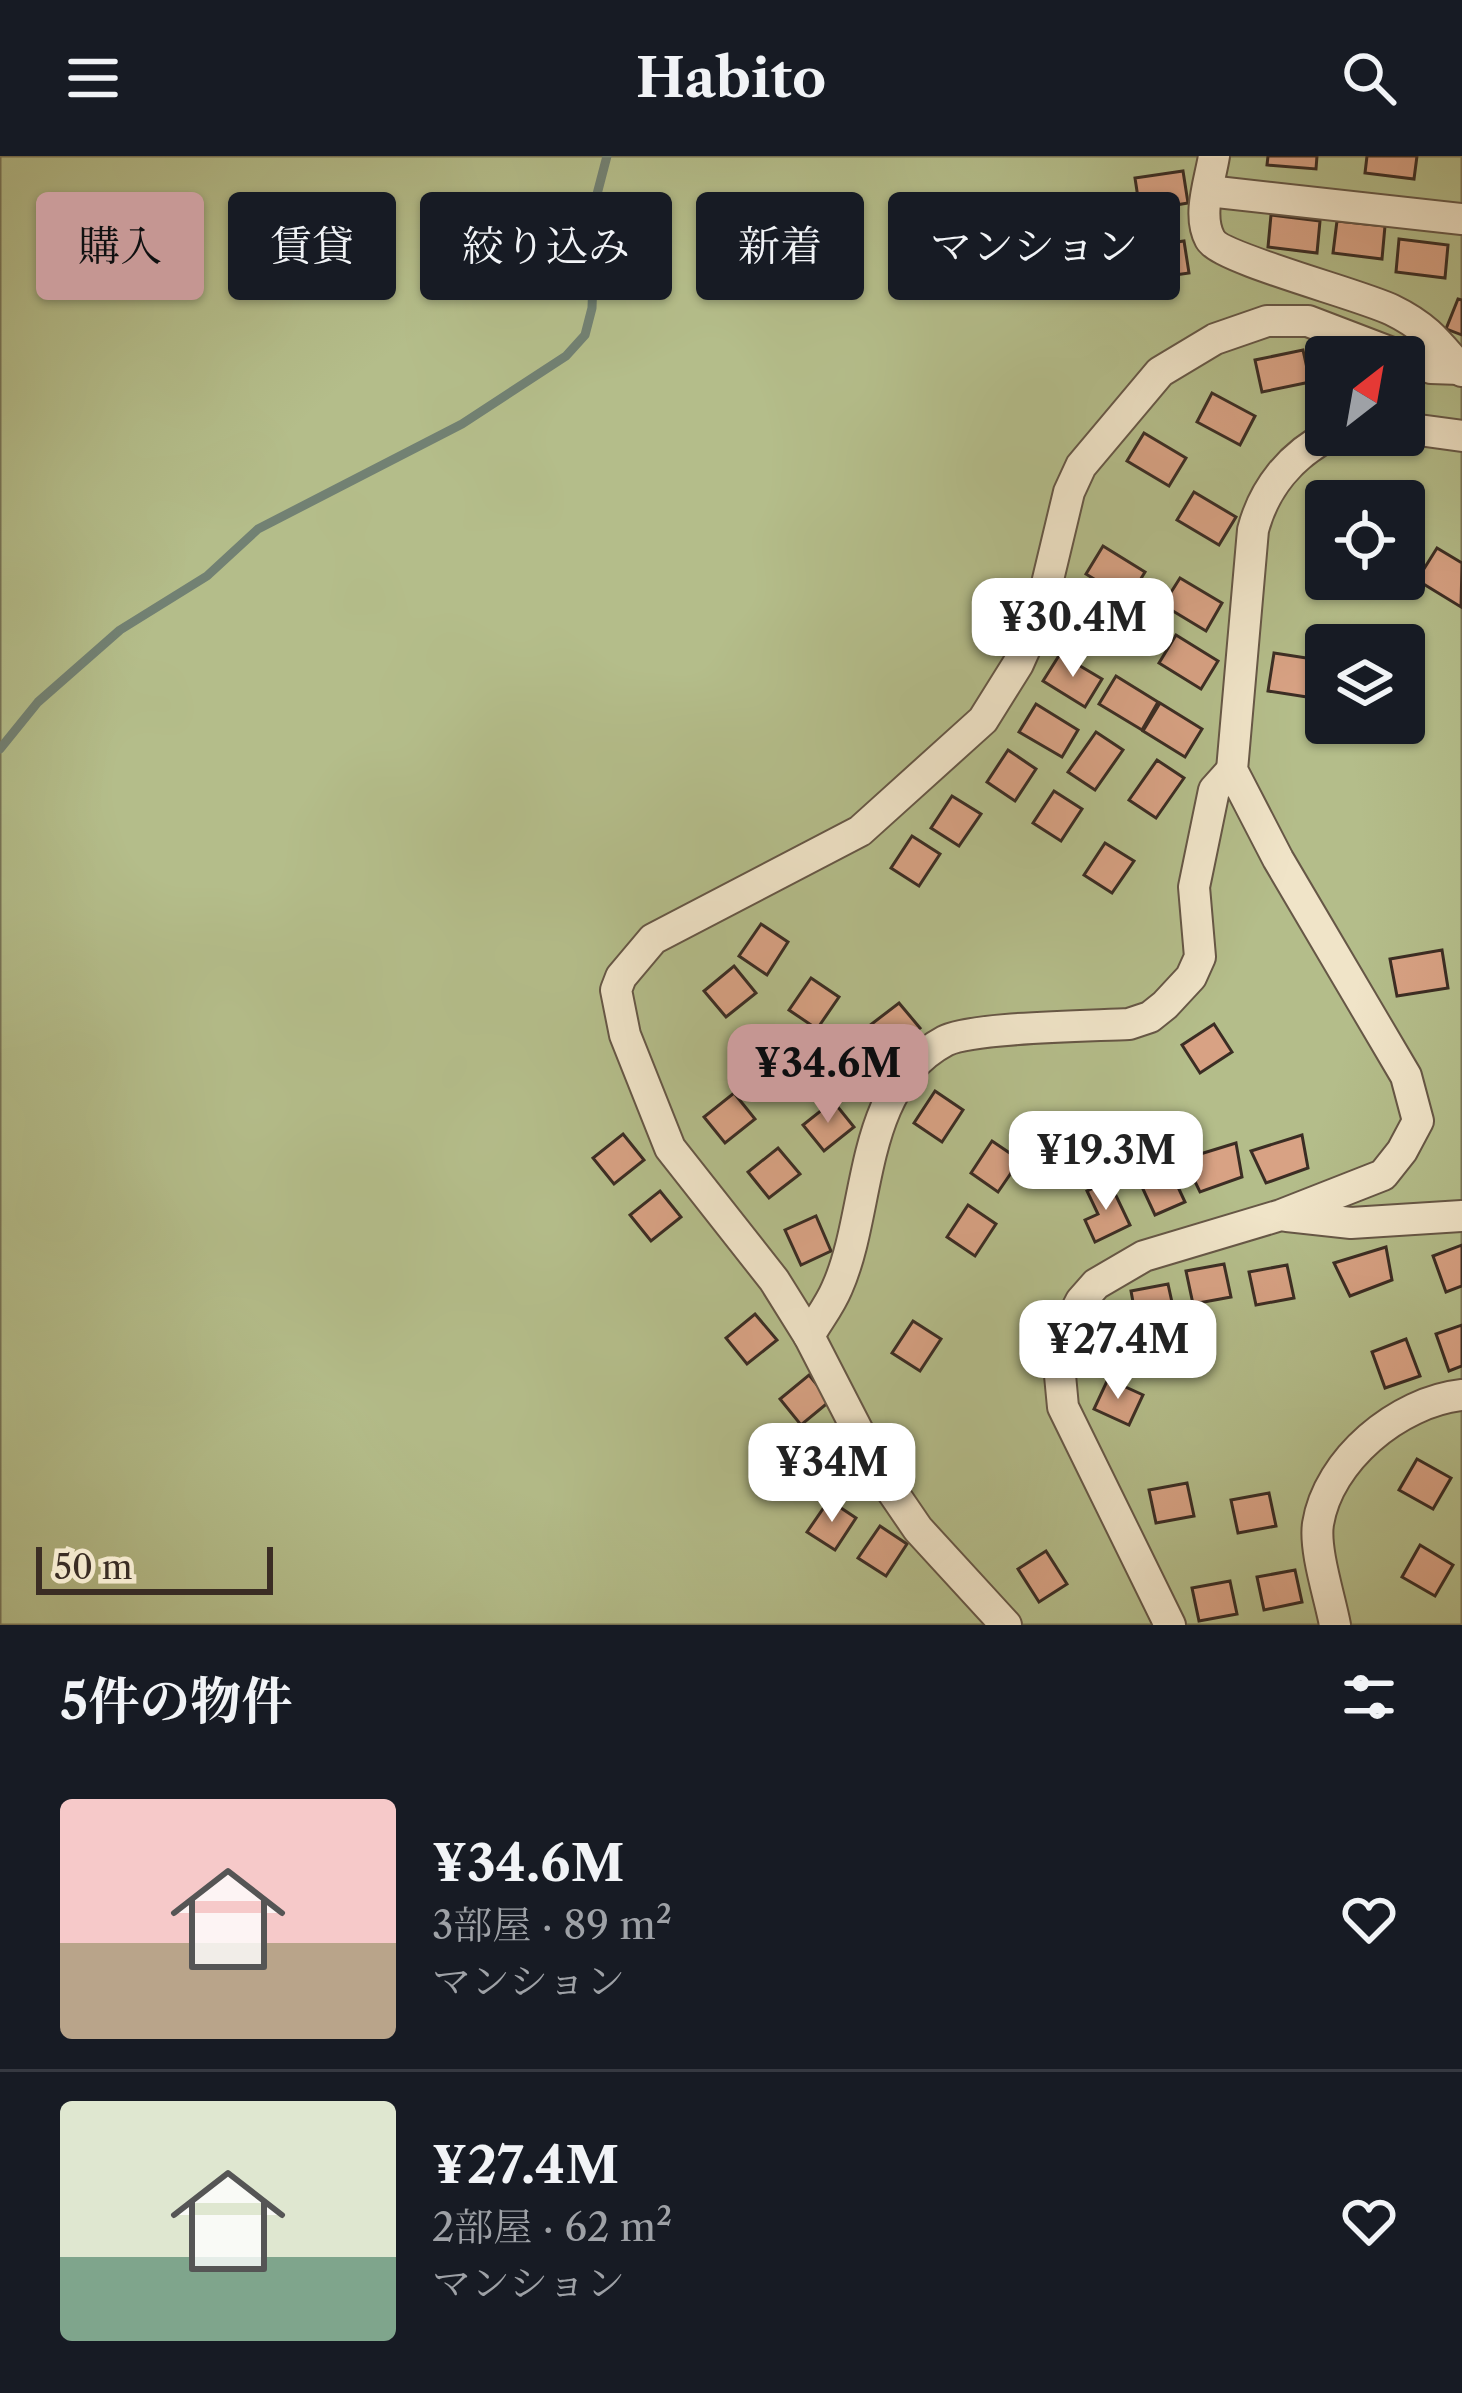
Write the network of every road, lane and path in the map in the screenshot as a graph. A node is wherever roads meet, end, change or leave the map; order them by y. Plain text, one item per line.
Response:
1 (1214, 156) edge
2 (1208, 191) junction
3 (1462, 219) edge
4 (1461, 370) edge
5 (1425, 431) edge
6 (1462, 436) edge
7 (1305, 454) edge
8 (1232, 770) junction
9 (1281, 1215) junction
10 (1462, 1216) edge
11 (809, 1336) junction
12 (1462, 1394) edge
13 (1006, 1625) edge
14 (1170, 1625) edge
15 (1335, 1625) edge

1 - 2 street
2 - 3 street
2 - 4 street
4 - 11 street
5 - 6 street
7 - 8 street
8 - 9 street
8 - 11 street
9 - 10 street
9 - 14 street
11 - 13 street
12 - 15 street

